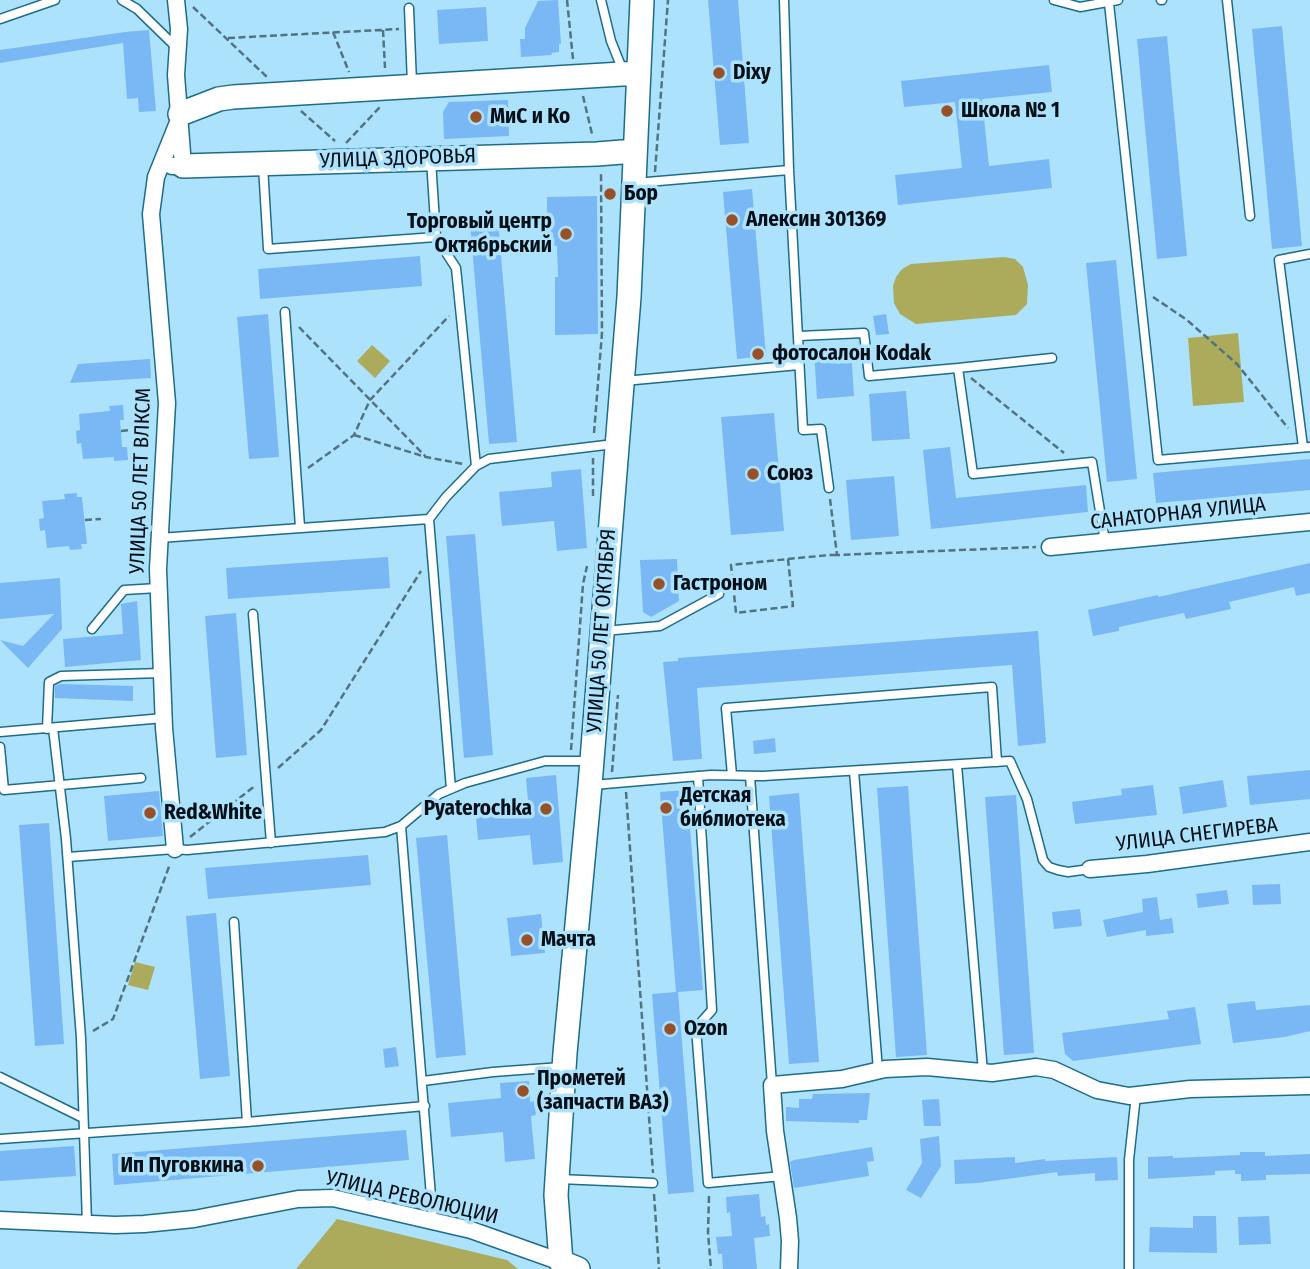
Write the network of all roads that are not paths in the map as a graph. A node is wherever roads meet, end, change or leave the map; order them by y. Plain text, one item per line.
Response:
1 (55, 0) edge
2 (122, 0) edge
3 (176, 0) edge
4 (601, 0) edge
5 (642, 0) edge
6 (784, 0) edge
7 (1054, 0) edge
8 (1227, 0) edge
9 (1114, 1) edge
10 (1080, 4) edge
11 (409, 8) dead end
12 (0, 19) edge
13 (177, 48) junction
14 (631, 74) junction
15 (398, 81) junction
16 (179, 117) junction
17 (635, 151) junction
18 (431, 158) junction
19 (263, 163) junction
20 (172, 166) junction
21 (789, 170) junction
22 (634, 183) junction
23 (1250, 216) dead end
24 (436, 237) junction
25 (1310, 254) edge
26 (285, 312) road end
27 (799, 336) junction
28 (1052, 358) dead end
29 (799, 365) junction
30 (958, 368) junction
31 (621, 381) junction
32 (617, 444) junction
33 (1307, 447) edge
34 (476, 466) junction
35 (829, 488) road end
36 (429, 519) junction
37 (1310, 522) edge
38 (300, 527) junction
39 (159, 538) junction
40 (1105, 542) junction
41 (1050, 547) road end
42 (159, 588) junction
43 (719, 594) dead end
44 (253, 614) dead end
45 (92, 629) dead end
46 (601, 631) junction
47 (162, 673) junction
48 (164, 718) junction
49 (50, 728) junction
50 (0, 732) edge
51 (0, 747) edge
52 (581, 761) junction
53 (997, 762) junction
54 (957, 765) junction
55 (854, 771) junction
56 (732, 775) junction
57 (698, 776) junction
58 (750, 776) junction
59 (141, 778) dead end
60 (60, 785) junction
61 (590, 785) junction
62 (452, 789) junction
63 (401, 826) junction
64 (1310, 842) edge
65 (271, 843) junction
66 (175, 849) junction
67 (68, 857) junction
68 (1090, 869) joint
69 (234, 922) dead end
70 (564, 1067) junction
71 (878, 1070) junction
72 (983, 1072) junction
73 (0, 1077) edge
74 (423, 1081) junction
75 (772, 1085) junction
76 (1310, 1086) edge
77 (1136, 1095) junction
78 (425, 1106) junction
79 (83, 1118) junction
80 (247, 1122) junction
81 (84, 1135) junction
82 (0, 1139) edge
83 (782, 1176) junction
84 (557, 1179) junction
85 (653, 1183) road end
86 (0, 1220) edge
87 (433, 1222) junction
88 (87, 1224) junction
89 (569, 1265) edge
90 (789, 1269) edge
91 (1129, 1269) edge

1 - 12 lane
2 - 13 lane
3 - 13 street, УЛИЦА 50 ЛЕТ ВЛКСМ
4 - 14 lane
5 - 14 street, УЛИЦА 50 ЛЕТ ОКТЯБРЯ
6 - 21 lane
7 - 10 lane
8 - 23 lane
9 - 10 lane
9 - 33 lane
11 - 15 lane
13 - 16 street, УЛИЦА 50 ЛЕТ ВЛКСМ
14 - 15 street
14 - 17 street, УЛИЦА 50 ЛЕТ ОКТЯБРЯ
15 - 16 street
16 - 20 street, УЛИЦА 50 ЛЕТ ВЛКСМ
17 - 18 street, УЛИЦА ЗДОРОВЬЯ
17 - 22 street, УЛИЦА 50 ЛЕТ ОКТЯБРЯ
18 - 19 street, УЛИЦА ЗДОРОВЬЯ
18 - 24 lane
19 - 20 street, УЛИЦА ЗДОРОВЬЯ
19 - 24 lane
20 - 39 street, УЛИЦА 50 ЛЕТ ВЛКСМ
21 - 22 lane
21 - 27 lane
22 - 31 street, УЛИЦА 50 ЛЕТ ОКТЯБРЯ
24 - 34 lane
25 - 33 lane
26 - 38 lane
27 - 29 lane
27 - 30 lane
28 - 30 lane
29 - 31 lane
29 - 35 lane
30 - 40 lane
31 - 32 street, УЛИЦА 50 ЛЕТ ОКТЯБРЯ
32 - 34 lane
32 - 46 street, УЛИЦА 50 ЛЕТ ОКТЯБРЯ
34 - 36 lane
36 - 38 lane
36 - 62 lane
37 - 40 street, САНАТОРНАЯ УЛИЦА
38 - 39 lane
39 - 42 street, УЛИЦА 50 ЛЕТ ВЛКСМ
40 - 41 street, САНАТОРНАЯ УЛИЦА
42 - 45 lane
42 - 47 street, УЛИЦА 50 ЛЕТ ВЛКСМ
43 - 46 lane
44 - 65 lane
46 - 52 street, УЛИЦА 50 ЛЕТ ОКТЯБРЯ
47 - 48 street, УЛИЦА 50 ЛЕТ ВЛКСМ
47 - 49 lane
48 - 49 lane
48 - 66 street, УЛИЦА 50 ЛЕТ ВЛКСМ
49 - 50 lane
49 - 60 lane
51 - 60 lane
52 - 61 street, УЛИЦА 50 ЛЕТ ОКТЯБРЯ
52 - 62 lane
53 - 54 lane
53 - 56 lane
53 - 68 lane
54 - 55 lane
54 - 72 lane
55 - 58 lane
55 - 71 lane
56 - 57 lane
56 - 58 lane
57 - 61 lane
57 - 83 lane
58 - 75 lane
59 - 60 lane
60 - 67 lane
61 - 70 street, УЛИЦА 50 ЛЕТ ОКТЯБРЯ
62 - 63 lane
63 - 65 lane
63 - 74 lane
64 - 68 street, УЛИЦА СНЕГИРЕВА
65 - 66 lane
66 - 67 lane
67 - 79 lane
69 - 80 lane
70 - 74 lane
70 - 84 street, УЛИЦА 50 ЛЕТ ОКТЯБРЯ
71 - 72 street
71 - 75 street
72 - 77 street
73 - 79 lane
74 - 78 lane
75 - 83 street
76 - 77 street
77 - 91 lane
78 - 80 lane
78 - 87 lane
79 - 81 lane
80 - 81 lane
81 - 82 lane
81 - 88 lane
83 - 90 street
84 - 85 lane
84 - 89 street, УЛИЦА 50 ЛЕТ ОКТЯБРЯ
86 - 88 street, УЛИЦА РЕВОЛЮЦИИ
87 - 88 street, УЛИЦА РЕВОЛЮЦИИ
87 - 89 street, УЛИЦА РЕВОЛЮЦИИ

